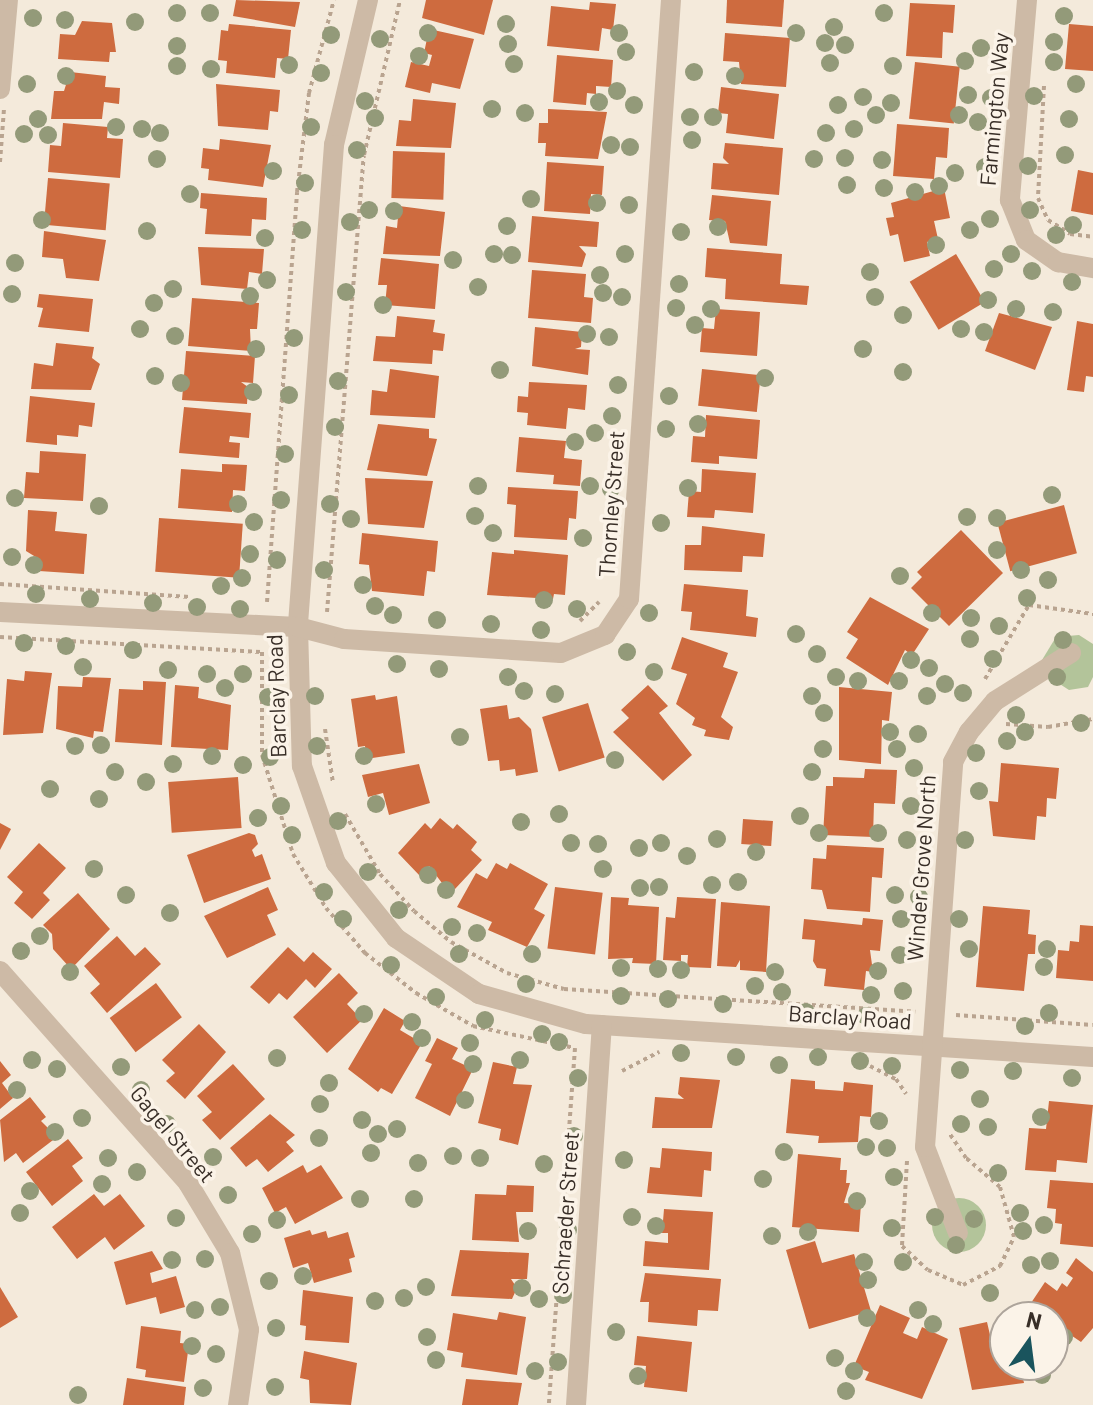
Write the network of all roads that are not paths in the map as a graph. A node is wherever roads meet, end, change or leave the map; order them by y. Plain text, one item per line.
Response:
1 (8, 0) edge
2 (368, 0) edge
3 (671, 0) edge
4 (1027, 0) edge
5 (0, 89) edge
6 (1093, 268) edge
7 (0, 612) edge
8 (298, 627) junction
9 (1071, 653) dead end
10 (0, 971) edge
11 (602, 1025) junction
12 (931, 1047) junction
13 (1093, 1057) edge
14 (958, 1233) dead end
15 (238, 1405) edge
16 (576, 1405) edge

1 - 5 street
2 - 8 street, Barclay Road
3 - 8 street, Thornley Street
4 - 6 street, Farmington Way
7 - 8 street, Thornley Street
8 - 11 street, Barclay Road
9 - 12 street, Winder Grove North
10 - 15 street, Gagel Street
11 - 12 street, Barclay Road
11 - 16 street, Schraeder Street
12 - 13 street, Barclay Road
12 - 14 street, Winder Grove North

